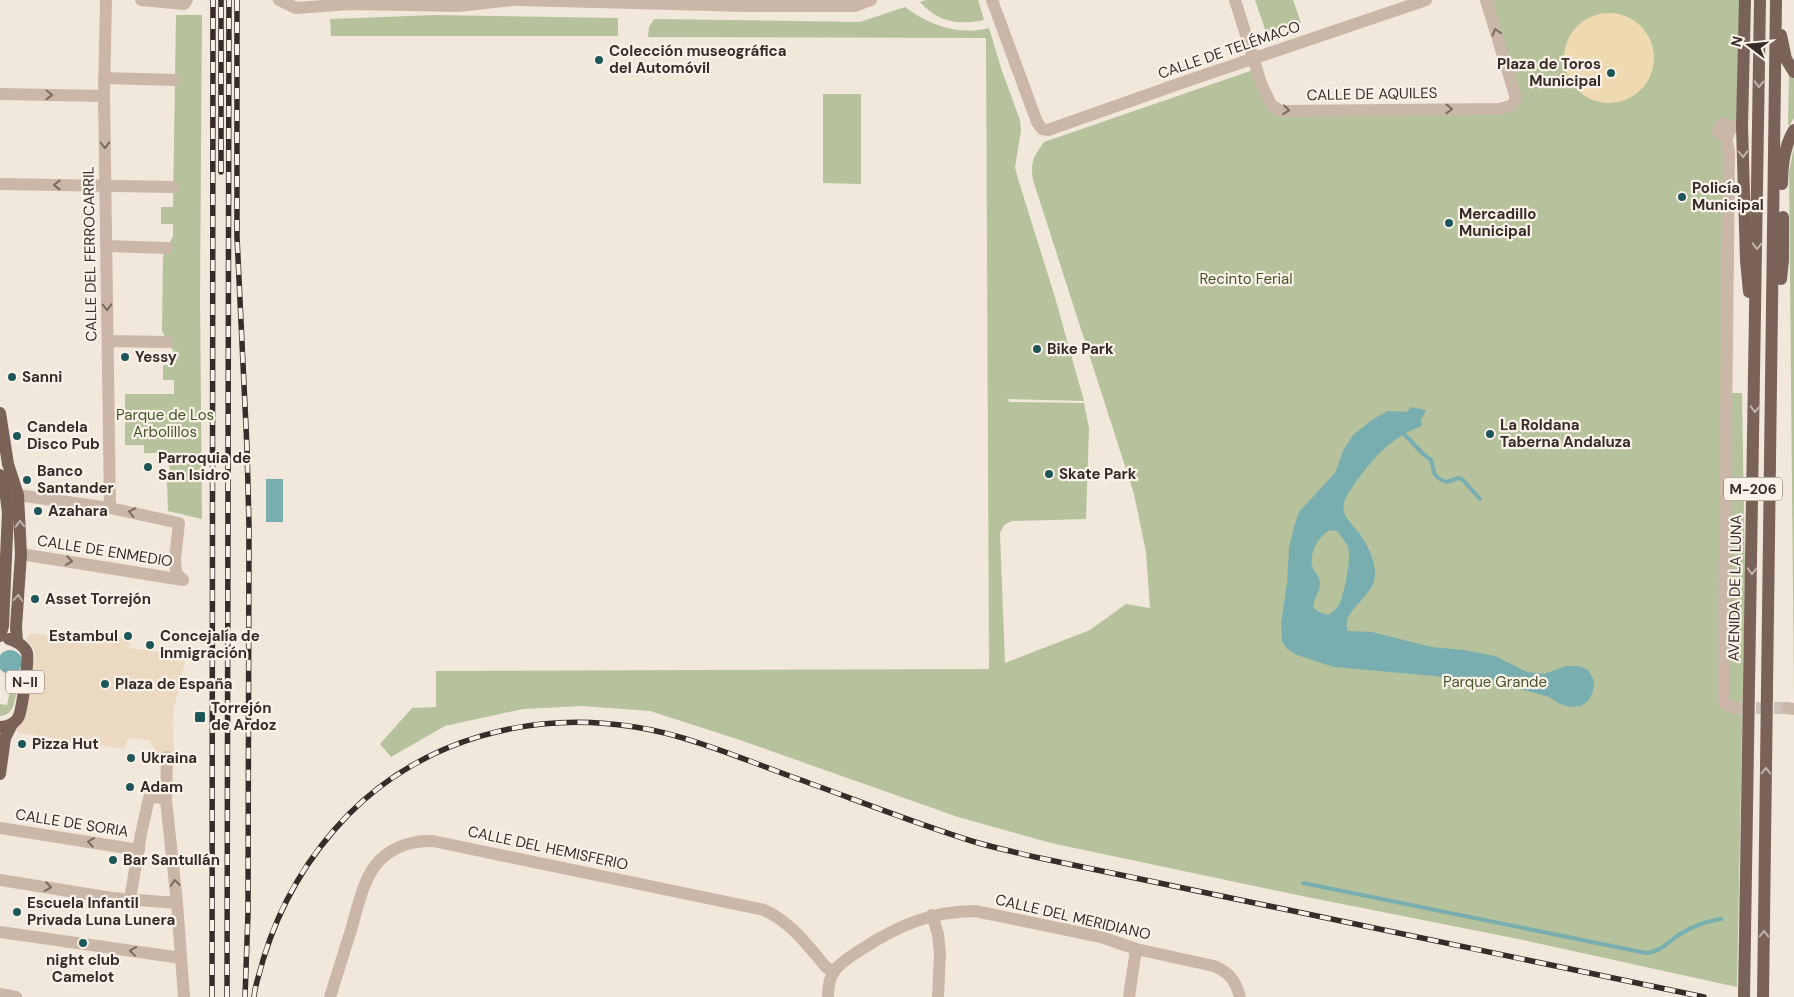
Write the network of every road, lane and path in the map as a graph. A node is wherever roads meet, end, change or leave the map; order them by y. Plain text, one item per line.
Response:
1 (106, 0) edge
2 (141, 0) edge
3 (187, 0) edge
4 (279, 0) edge
5 (513, 0) edge
6 (518, 0) edge
7 (871, 0) edge
8 (992, 0) edge
9 (1235, 0) edge
10 (1426, 0) edge
11 (1486, 0) edge
12 (1745, 0) edge
13 (1760, 0) edge
14 (747, 3) edge
15 (1776, 4) edge
16 (1253, 59) junction
17 (1794, 72) edge
18 (104, 78) junction
19 (174, 80) dead end
20 (0, 94) edge
21 (104, 96) junction
22 (1733, 130) junction
23 (1794, 130) edge
24 (0, 184) edge
25 (106, 185) junction
26 (174, 187) dead end
27 (107, 246) junction
28 (167, 248) dead end
29 (108, 341) junction
30 (168, 342) dead end
31 (1756, 358) junction
32 (1772, 359) junction
33 (0, 412) edge
34 (0, 475) edge
35 (9, 492) edge
36 (110, 508) junction
37 (21, 554) junction
38 (0, 636) edge
39 (0, 640) edge
40 (17, 642) junction
41 (1736, 708) dead end
42 (6, 725) edge
43 (167, 757) dead end
44 (0, 774) edge
45 (166, 800) junction
46 (0, 828) edge
47 (139, 850) junction
48 (0, 880) edge
49 (130, 899) junction
50 (177, 903) junction
51 (932, 916) junction
52 (0, 932) edge
53 (1136, 949) junction
54 (181, 958) junction
55 (834, 972) junction
56 (0, 994) edge
57 (16, 997) edge
58 (184, 997) edge
59 (330, 997) edge
60 (828, 997) edge
61 (938, 997) edge
62 (1128, 997) edge
63 (1240, 997) edge
64 (1744, 997) edge
65 (1763, 997) edge

1 - 18 street, CALLE DEL FERROCARRIL
2 - 3 street
4 - 5 street
6 - 14 street
7 - 14 street
8 - 16 street, CALLE DE TELÉMACO
9 - 16 street
10 - 16 street, CALLE DE TELÉMACO
16 -> 11 street, CALLE DE AQUILES
12 - 22 main road
13 -> 31 main road, AVENIDA DE LA LUNA / M-206
15 - 17 main road
15 - 32 main road, M-206
18 - 19 street
18 - 21 street, CALLE DEL FERROCARRIL
20 -> 21 street
21 -> 25 street, CALLE DEL FERROCARRIL
22 -> 31 main road
22 - 41 street
23 - 32 main road
25 -> 24 street
25 - 26 street
25 - 27 street, CALLE DEL FERROCARRIL
27 - 28 street
27 -> 29 street, CALLE DEL FERROCARRIL
29 - 30 street
29 - 36 street, CALLE DEL FERROCARRIL
31 -> 64 main road, AVENIDA DE LA LUNA / M-206
65 -> 32 main road, M-206
33 - 35 main road, N-II
34 - 35 main road, N-II
35 - 36 street
37 -> 35 main road, N-II
35 - 38 main road, N-II
37 -> 36 street, CALLE DE ENMEDIO
40 -> 37 main road, N-II
39 - 40 main road
40 - 42 main road, N-II
42 - 44 main road, N-II
43 - 45 street
45 - 47 street
50 -> 45 street
47 -> 46 street, CALLE DE SORIA
47 - 49 street
48 -> 49 street
49 - 50 street
50 - 54 street
51 - 53 street, CALLE DEL MERIDIANO
51 - 55 street, CALLE DEL MERIDIANO
51 - 61 street
54 -> 52 street
53 - 62 street
53 - 63 street, CALLE DEL MERIDIANO
54 - 58 street
55 - 59 street, CALLE DEL HEMISFERIO
55 - 60 street
56 - 57 street

